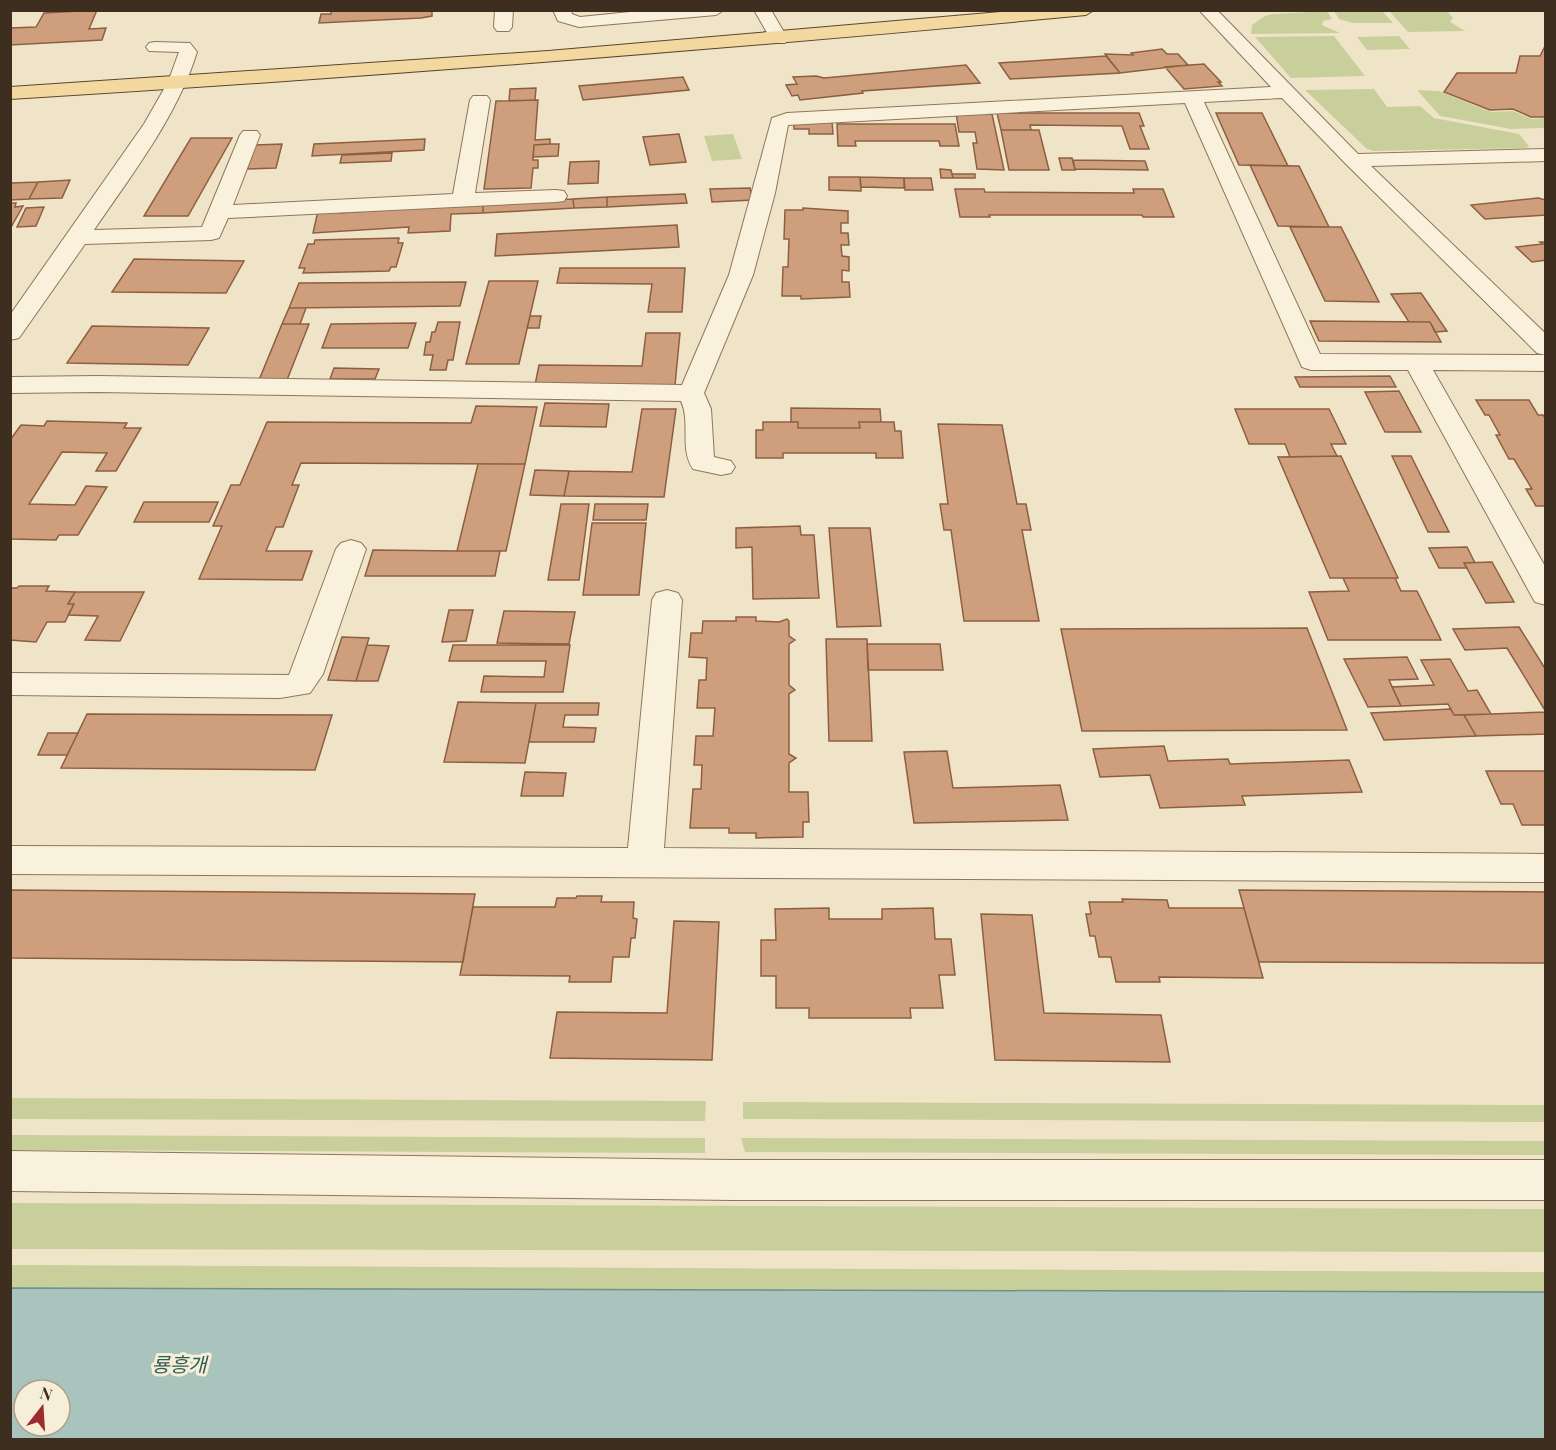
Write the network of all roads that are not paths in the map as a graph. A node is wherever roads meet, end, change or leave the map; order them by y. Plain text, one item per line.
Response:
1 (562, 10) edge
2 (716, 10) edge
3 (762, 10) edge
4 (1086, 10) edge
5 (1208, 10) edge
6 (779, 39) junction
7 (155, 47) dead end
8 (176, 84) junction
9 (1286, 92) junction
10 (10, 93) edge
11 (1192, 98) junction
12 (480, 100) dead end
13 (250, 135) dead end
14 (1545, 155) edge
15 (1353, 160) junction
16 (556, 196) dead end
17 (462, 200) junction
18 (218, 212) junction
19 (80, 237) junction
20 (10, 333) edge
21 (1545, 348) edge
22 (1416, 362) junction
23 (1545, 363) edge
24 (10, 385) edge
25 (691, 393) junction
26 (721, 467) dead end
27 (351, 549) dead end
28 (1545, 595) edge
29 (667, 600) dead end
30 (10, 684) edge
31 (10, 860) edge
32 (645, 862) junction
33 (1545, 868) edge
34 (10, 1171) edge
35 (1545, 1180) edge

1 - 2 street
3 - 6 street
4 - 6 main road
5 - 9 street
6 - 8 main road
7 - 8 street
8 - 10 main road
8 - 19 street
9 - 11 street
9 - 15 street
11 - 22 street
11 - 25 street
12 - 17 street
13 - 18 street
14 - 15 street
15 - 21 street
16 - 17 street
17 - 18 street
18 - 19 street
19 - 20 street
22 - 23 street
22 - 28 street
24 - 25 street
25 - 26 street
27 - 30 street
29 - 32 street
31 - 32 street
32 - 33 street
34 - 35 street

